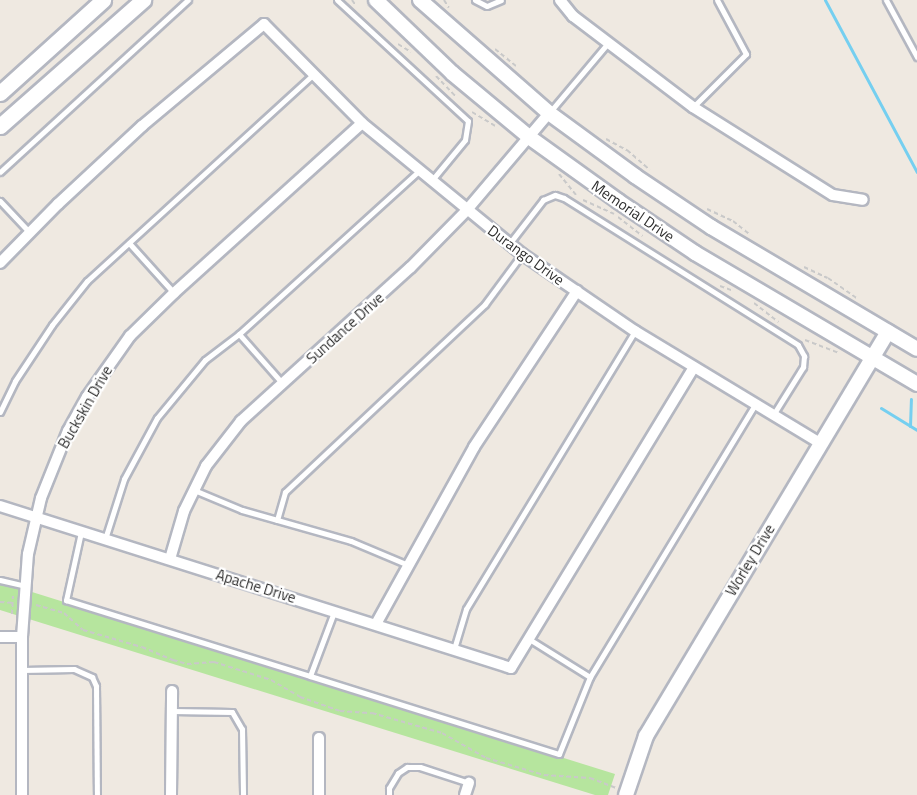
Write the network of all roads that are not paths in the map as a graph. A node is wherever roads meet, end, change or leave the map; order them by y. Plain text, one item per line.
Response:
1 (143, 0) edge
2 (188, 0) edge
3 (337, 0) edge
4 (376, 0) edge
5 (420, 0) edge
6 (475, 0) edge
7 (501, 0) edge
8 (560, 0) edge
9 (717, 0) edge
10 (886, 0) edge
11 (95, 3) edge
12 (608, 43) junction
13 (917, 57) edge
14 (314, 74) junction
15 (0, 93) edge
16 (693, 106) junction
17 (549, 113) junction
18 (362, 123) junction
19 (0, 126) edge
20 (529, 137) junction
21 (419, 171) junction
22 (0, 172) edge
23 (431, 181) junction
24 (863, 200) dead end
25 (0, 201) edge
26 (466, 211) junction
27 (30, 233) junction
28 (129, 243) junction
29 (509, 244) junction
30 (522, 254) junction
31 (0, 263) edge
32 (577, 291) junction
33 (174, 292) junction
34 (635, 331) junction
35 (888, 332) junction
36 (239, 334) junction
37 (917, 349) edge
38 (870, 358) junction
39 (694, 367) junction
40 (283, 384) junction
41 (917, 384) edge
42 (755, 405) junction
43 (0, 412) edge
44 (772, 415) junction
45 (820, 443) junction
46 (194, 490) junction
47 (0, 506) edge
48 (36, 518) junction
49 (277, 520) junction
50 (81, 532) junction
51 (105, 539) junction
52 (170, 560) junction
53 (408, 565) junction
54 (0, 580) edge
55 (25, 586) junction
56 (334, 611) junction
57 (376, 624) junction
58 (0, 637) edge
59 (22, 638) junction
60 (529, 639) junction
61 (454, 649) junction
62 (21, 670) junction
63 (310, 676) junction
64 (590, 677) junction
65 (172, 691) dead end
66 (172, 711) junction
67 (319, 738) dead end
68 (469, 783) joint
69 (627, 793) edge
70 (22, 795) edge
71 (96, 795) edge
72 (171, 795) edge
73 (243, 795) edge
74 (319, 795) edge
75 (389, 795) edge
76 (465, 795) edge

1 - 19 main road
2 - 22 lane
3 - 23 lane
4 - 20 street, Memorial Drive
5 - 17 street, Memorial Drive
6 - 7 lane
8 - 12 street
9 - 16 lane
10 - 13 lane
11 - 15 main road
12 - 16 street
12 - 17 lane
14 - 18 street, Durango Drive
14 - 27 street, Durango Drive
14 - 28 lane
16 - 24 street
17 - 20 street, Sundance Drive
17 - 35 street, Memorial Drive
18 - 21 street, Durango Drive
18 - 33 street, Buckskin Drive
20 - 26 street, Sundance Drive
20 - 38 street, Memorial Drive
21 - 23 street, Durango Drive
21 - 36 lane
23 - 26 street, Durango Drive
25 - 27 lane
26 - 29 street, Durango Drive
26 - 40 street, Sundance Drive
27 - 31 street
28 - 33 lane
28 - 43 lane
29 - 30 street, Durango Drive
29 - 44 lane
30 - 32 street, Durango Drive
30 - 49 lane
32 - 34 street, Durango Drive
32 - 53 street
33 - 48 street, Buckskin Drive
34 - 39 street, Durango Drive
34 - 61 lane
35 - 37 street, Memorial Drive
35 - 38 street, Worley Drive
36 - 40 lane
36 - 51 lane
38 - 41 street, Memorial Drive
38 - 45 street, Worley Drive
39 - 42 street, Durango Drive
39 - 60 street
40 - 46 street, Sundance Drive
42 - 44 street, Durango Drive
42 - 64 lane
44 - 45 street, Durango Drive
45 - 69 street, Worley Drive
46 - 49 lane
46 - 52 street, Sundance Drive
47 - 48 street, Apache Drive
48 - 50 street, Apache Drive
48 - 55 street, Buckskin Drive
49 - 53 lane
50 - 51 street, Apache Drive
50 - 63 lane
51 - 52 street, Apache Drive
52 - 56 street, Apache Drive
53 - 57 street
54 - 55 lane
55 - 59 street, Buckskin Drive
56 - 57 street, Apache Drive
56 - 63 lane
57 - 61 street, Apache Drive
58 - 59 street
59 - 62 street, Buckskin Drive
60 - 61 street, Apache Drive
60 - 64 lane
62 - 70 street, Buckskin Drive
62 - 71 lane
63 - 64 lane
65 - 66 street
66 - 72 street
66 - 73 lane
67 - 74 street
68 - 75 lane
68 - 76 street

